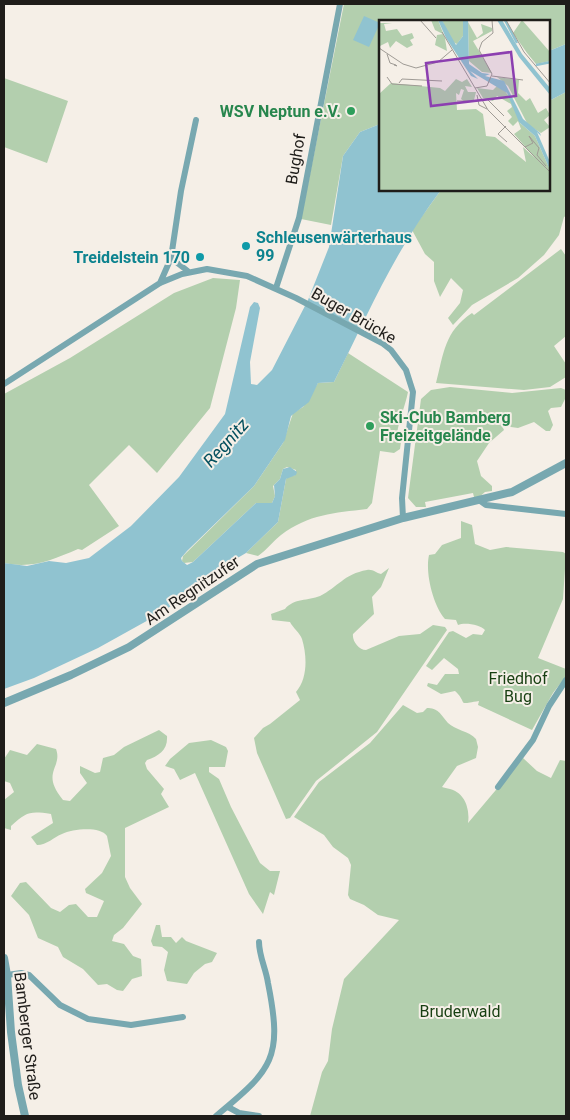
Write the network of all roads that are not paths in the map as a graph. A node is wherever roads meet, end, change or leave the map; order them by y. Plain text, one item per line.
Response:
1 (340, 4) edge
2 (196, 120) dead end
3 (171, 258) junction
4 (189, 272) junction
5 (160, 282) junction
6 (276, 288) junction
7 (4, 384) edge
8 (566, 463) edge
9 (479, 500) junction
10 (566, 514) edge
11 (403, 518) junction
12 (566, 680) edge
13 (4, 703) edge
14 (498, 787) dead end
15 (259, 942) dead end
16 (4, 958) edge
17 (7, 975) junction
18 (183, 1018) dead end
19 (228, 1107) junction
20 (25, 1116) edge
21 (216, 1116) edge
22 (259, 1116) edge

1 - 6 street, Bughof
2 - 3 street
3 - 4 street
3 - 5 street
4 - 5 street, Buger Brücke
4 - 6 street, Buger Brücke
5 - 7 street, Buger Brücke
6 - 11 street, Buger Brücke
8 - 9 street, Am Regnitzufer
9 - 10 street
9 - 11 street, Am Regnitzufer
11 - 13 street, Am Regnitzufer
12 - 14 street
15 - 19 street
16 - 17 street, Bamberger Straße
17 - 18 street
17 - 20 street, Bamberger Straße
19 - 21 street
19 - 22 street

